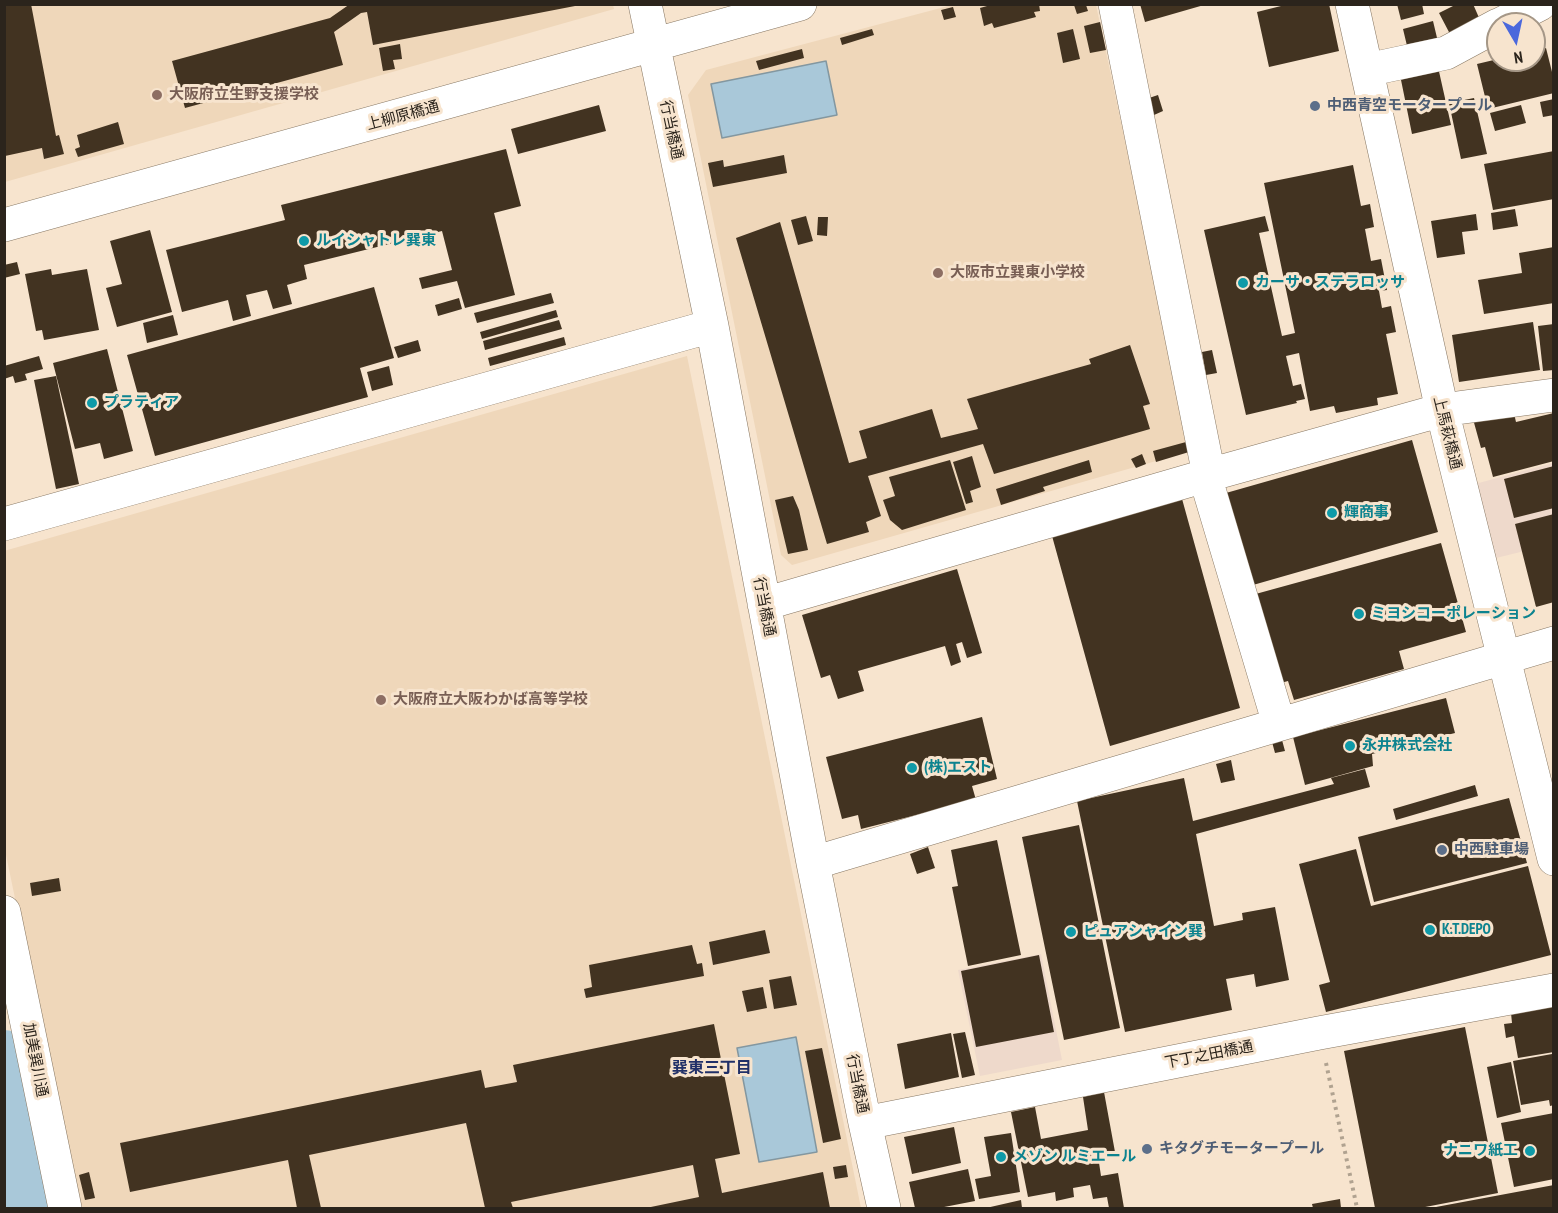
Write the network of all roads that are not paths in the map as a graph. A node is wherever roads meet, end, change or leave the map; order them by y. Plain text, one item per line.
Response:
1 (645, 4) edge
2 (1115, 4) edge
3 (1352, 4) edge
4 (1540, 4) edge
5 (1551, 4) edge
6 (790, 6) edge
7 (1524, 12) edge
8 (1554, 14) edge
9 (1486, 32) edge
10 (654, 46) junction
11 (1367, 70) junction
12 (4, 225) edge
13 (712, 326) junction
14 (1554, 395) edge
15 (1442, 410) junction
16 (1207, 476) junction
17 (4, 524) edge
18 (764, 603) junction
19 (1554, 643) edge
20 (1503, 657) junction
21 (1279, 724) junction
22 (1554, 859) edge
23 (813, 864) junction
24 (4, 912) edge
25 (1554, 990) edge
26 (865, 1123) junction
27 (64, 1209) edge
28 (884, 1209) edge

1 - 10 street, 行当橋通
2 - 16 street
3 - 11 street, 上馬萩橋通
4 - 7 street
5 - 8 street
6 - 10 street, 上柳原橋通
9 - 11 street
10 - 12 street, 上柳原橋通
10 - 13 street, 行当橋通
11 - 15 street, 上馬萩橋通
13 - 17 street
13 - 18 street, 行当橋通
14 - 15 street
15 - 16 street
15 - 20 street, 上馬萩橋通
16 - 18 street
16 - 21 street
18 - 23 street, 行当橋通
19 - 20 street
20 - 21 street
20 - 22 street, 上馬萩橋通
21 - 23 street
23 - 26 street, 行当橋通
24 - 27 street, 加美巽川通
25 - 26 street, 下丁之田橋通
26 - 28 street, 行当橋通

